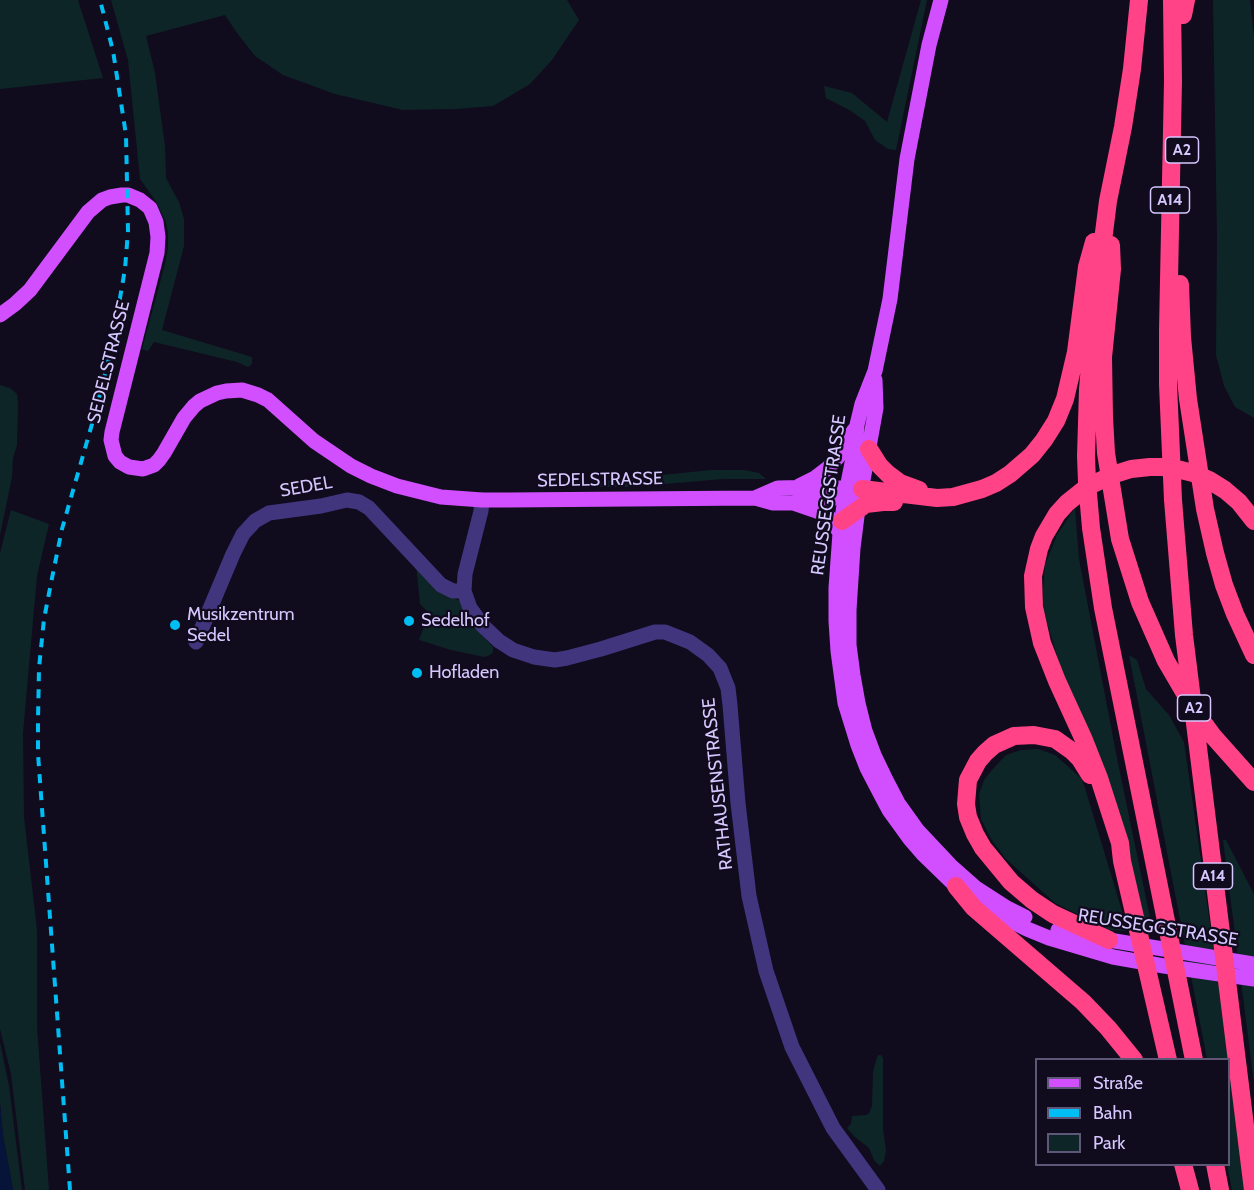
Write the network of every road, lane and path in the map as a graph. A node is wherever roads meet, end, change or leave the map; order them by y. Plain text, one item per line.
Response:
1 (941, 0) edge
2 (1139, 0) edge
3 (1172, 0) edge
4 (1184, 5) edge
5 (1108, 201) junction
6 (0, 315) edge
7 (874, 371) junction
8 (857, 425) junction
9 (869, 449) junction
10 (794, 496) junction
11 (853, 496) junction
12 (937, 498) junction
13 (482, 500) junction
14 (1254, 521) edge
15 (841, 527) junction
16 (464, 591) junction
17 (196, 642) dead end
18 (1254, 655) edge
19 (1254, 782) edge
20 (1122, 861) junction
21 (956, 886) junction
22 (1111, 949) junction
23 (1254, 963) edge
24 (1254, 979) edge
25 (1133, 1058) edge
26 (1168, 1058) edge
27 (1194, 1058) edge
28 (1184, 1166) edge
29 (1190, 1166) edge
30 (1215, 1166) edge
31 (878, 1190) edge
32 (1192, 1190) edge
33 (1220, 1190) edge
34 (1252, 1190) edge

1 - 7 main road, REUSSEGGSTRASSE
2 - 5 highway, A2
3 - 34 highway, A14
4 - 18 highway, A2
5 - 12 highway, A2
5 - 19 highway, A2
5 - 27 highway
6 - 13 main road, SEDELSTRASSE
7 - 8 main road, REUSSEGGSTRASSE
7 - 9 main road, REUSSEGGSTRASSE
8 - 10 main road
8 - 11 main road, REUSSEGGSTRASSE
9 - 11 main road, REUSSEGGSTRASSE
9 - 12 highway
10 - 11 main road
10 - 13 main road, SEDELSTRASSE
10 - 15 main road
11 - 12 highway, A2
11 - 15 highway
11 - 22 main road, REUSSEGGSTRASSE
13 - 16 street
14 - 20 highway
15 - 21 main road, REUSSEGGSTRASSE
16 - 17 street, SEDEL
16 - 31 street, RATHAUSENSTRASSE
20 - 22 highway
20 - 26 highway
21 - 22 main road, REUSSEGGSTRASSE
21 - 25 highway
22 - 23 main road, REUSSEGGSTRASSE
22 - 24 main road, REUSSEGGSTRASSE
28 - 32 highway
29 - 32 highway
30 - 33 highway

